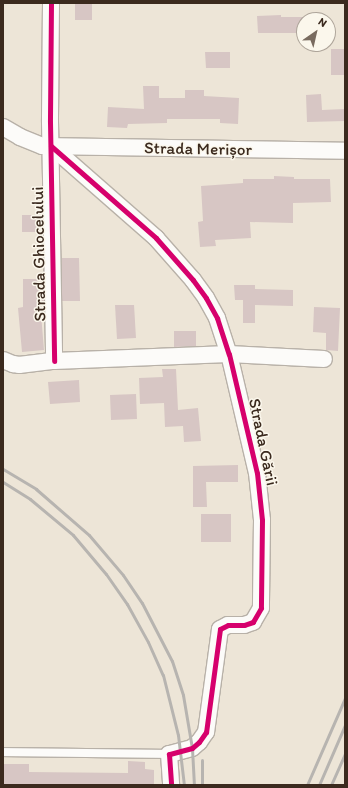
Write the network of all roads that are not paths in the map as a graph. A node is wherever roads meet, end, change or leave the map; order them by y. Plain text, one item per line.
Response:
1 (52, 3) edge
2 (3, 127) edge
3 (51, 146) junction
4 (345, 152) edge
5 (230, 354) junction
6 (324, 359) dead end
7 (3, 360) edge
8 (54, 362) junction
9 (3, 752) edge
10 (169, 754) junction
11 (171, 785) edge

1 - 3 street, Strada Ghiocelului
2 - 3 street
3 - 4 street, Strada Merișor
3 - 5 street, Strada Gării
3 - 8 street, Strada Ghiocelului
5 - 6 street
5 - 8 street
5 - 10 street, Strada Gării
7 - 8 street
9 - 10 lane
10 - 11 street

